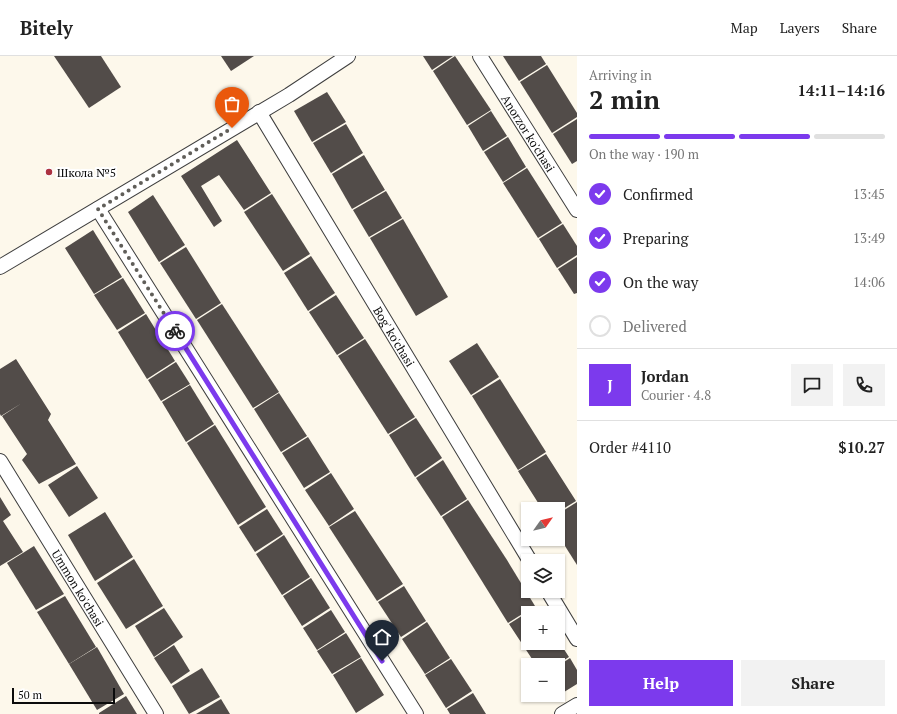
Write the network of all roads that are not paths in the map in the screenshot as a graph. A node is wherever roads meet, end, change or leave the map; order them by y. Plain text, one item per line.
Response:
1 (348, 56) edge
2 (480, 56) edge
3 (259, 112) junction
4 (98, 209) junction
5 (577, 210) edge
6 (0, 267) edge
7 (0, 461) edge
8 (526, 554) edge
9 (552, 598) edge
10 (577, 639) edge
11 (577, 704) edge
12 (156, 714) edge
13 (416, 714) edge
14 (562, 714) edge

1 - 3 street
2 - 5 street, Anorzor ko'chasi
3 - 4 street
3 - 8 street, Bog' ko'chasi
4 - 6 street
4 - 13 street
7 - 12 street, Ummon ko'chasi
9 - 10 street
11 - 14 street

